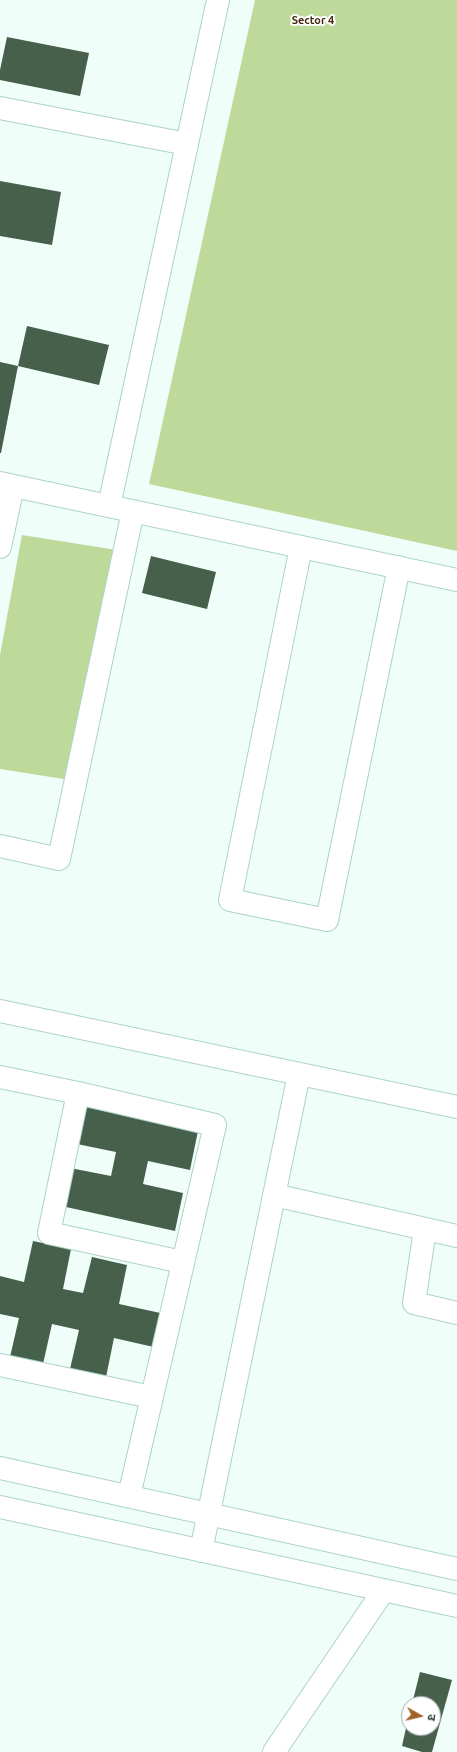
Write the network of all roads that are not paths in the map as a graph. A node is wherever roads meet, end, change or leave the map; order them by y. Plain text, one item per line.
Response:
1 (218, 0) edge
2 (0, 108) edge
3 (187, 144) junction
4 (6, 484) edge
5 (109, 506) junction
6 (133, 511) junction
7 (301, 546) junction
8 (0, 547) edge
9 (399, 567) junction
10 (457, 580) edge
11 (0, 846) edge
12 (0, 1011) edge
13 (299, 1074) junction
14 (0, 1076) edge
15 (78, 1093) junction
16 (457, 1107) edge
17 (274, 1195) junction
18 (425, 1229) junction
19 (457, 1236) edge
20 (182, 1262) junction
21 (457, 1313) edge
22 (0, 1365) edge
23 (151, 1397) junction
24 (0, 1468) edge
25 (129, 1496) junction
26 (0, 1507) edge
27 (209, 1514) junction
28 (201, 1551) junction
29 (457, 1569) edge
30 (384, 1590) junction
31 (457, 1606) edge
32 (274, 1752) edge

1 - 3 street
2 - 3 street
3 - 5 street
4 - 5 street
4 - 8 street
5 - 6 street
6 - 7 street
6 - 11 street
7 - 9 street
7 - 9 street
9 - 10 street
12 - 13 street
13 - 16 street
13 - 17 street
14 - 15 street
15 - 20 street
15 - 20 street
17 - 18 street
17 - 27 street
18 - 19 street
18 - 21 street
20 - 23 street
22 - 23 street
23 - 25 street
24 - 25 street
25 - 27 street
26 - 28 street
27 - 28 street
27 - 29 street
28 - 30 street
30 - 31 street
30 - 32 street

